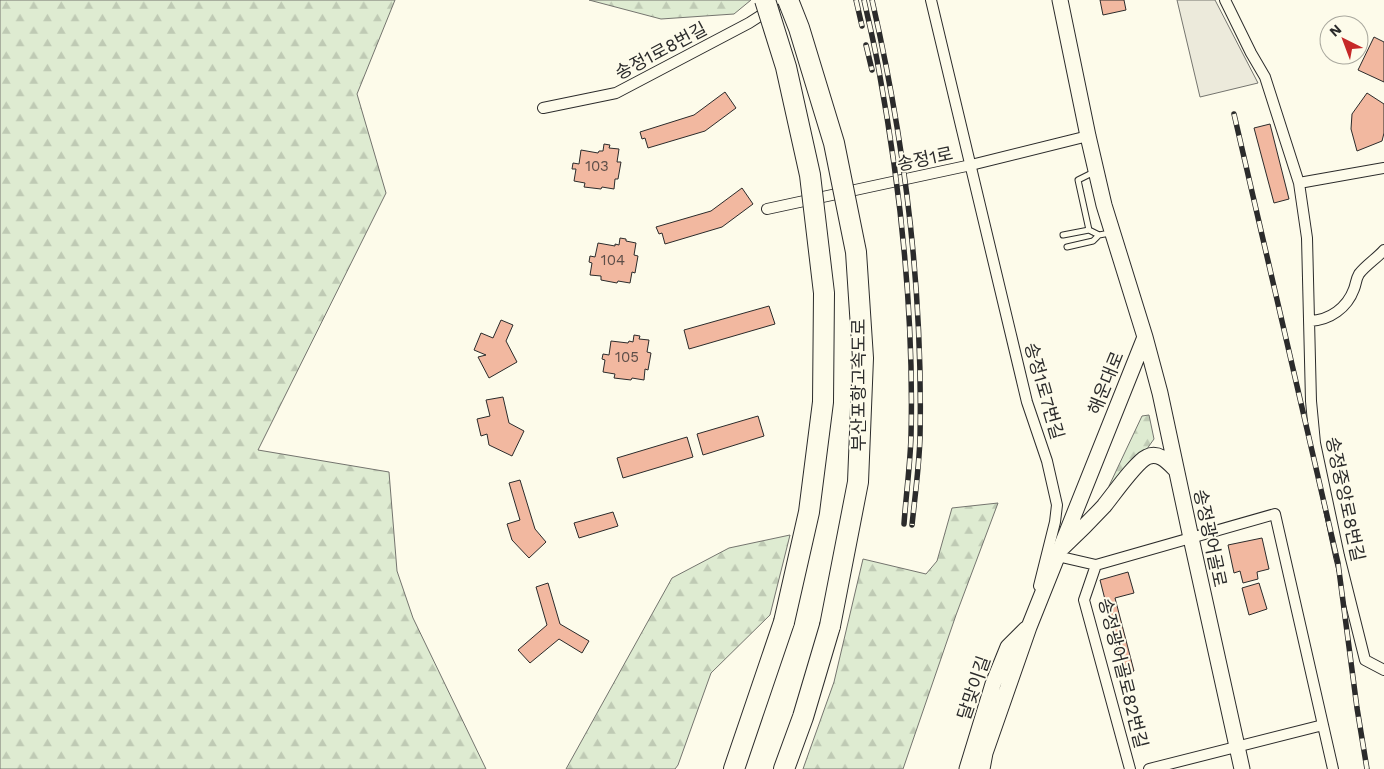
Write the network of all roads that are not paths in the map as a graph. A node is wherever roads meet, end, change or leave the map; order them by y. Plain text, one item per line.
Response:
1 (764, 0) edge
2 (786, 0) edge
3 (931, 0) edge
4 (1060, 0) edge
5 (1225, 0) edge
6 (543, 108) dead end
7 (1088, 136) junction
8 (971, 165) junction
9 (1384, 168) edge
10 (1096, 170) junction
11 (1299, 183) junction
12 (767, 210) dead end
13 (1089, 230) junction
14 (1106, 234) junction
15 (1063, 235) dead end
16 (1067, 247) dead end
17 (1384, 250) edge
18 (1310, 321) junction
19 (1145, 337) junction
20 (1176, 470) junction
21 (1191, 538) junction
22 (1058, 554) junction
23 (1096, 565) junction
24 (1029, 626) junction
25 (1384, 670) edge
26 (1323, 725) junction
27 (1237, 747) junction
28 (734, 769) edge
29 (784, 769) edge
30 (967, 769) edge
31 (982, 769) edge
32 (1130, 769) edge
33 (1149, 769) edge
34 (1242, 769) edge
35 (1333, 769) edge

1 - 28 highway, 부산포항고속도로, bridge
2 - 6 street, 송정1로8번길
2 - 29 highway, 부산포항고속도로, bridge
3 - 8 street
4 - 7 main road, 해운대로
5 - 11 street, 송정중앙로8번길
7 - 8 street, 송정1로
7 - 10 main road, 해운대로
8 - 12 street, 송정1로
8 - 24 street, 송정1로7번길
9 - 11 street
10 - 13 lane
10 - 14 main road, 해운대로
11 - 18 street, 송정중앙로8번길
13 - 14 lane
13 - 15 lane
14 - 16 lane
14 - 19 main road, 해운대로
17 - 18 street
18 - 25 street, 송정중앙로8번길
19 - 20 main road, 송정광어골로
19 - 22 main road, 해운대로
20 - 21 main road, 송정광어골로
20 - 22 main road
21 - 23 street
21 - 26 street
21 - 27 main road, 송정광어골로
22 - 23 street
22 - 24 main road, 해운대로
23 - 32 street, 송정광어골로82번길
24 - 30 main road, 달맞이길
24 - 31 main road, 해운대로
26 - 27 street
26 - 35 street
27 - 33 street
27 - 34 main road, 송정광어골로

